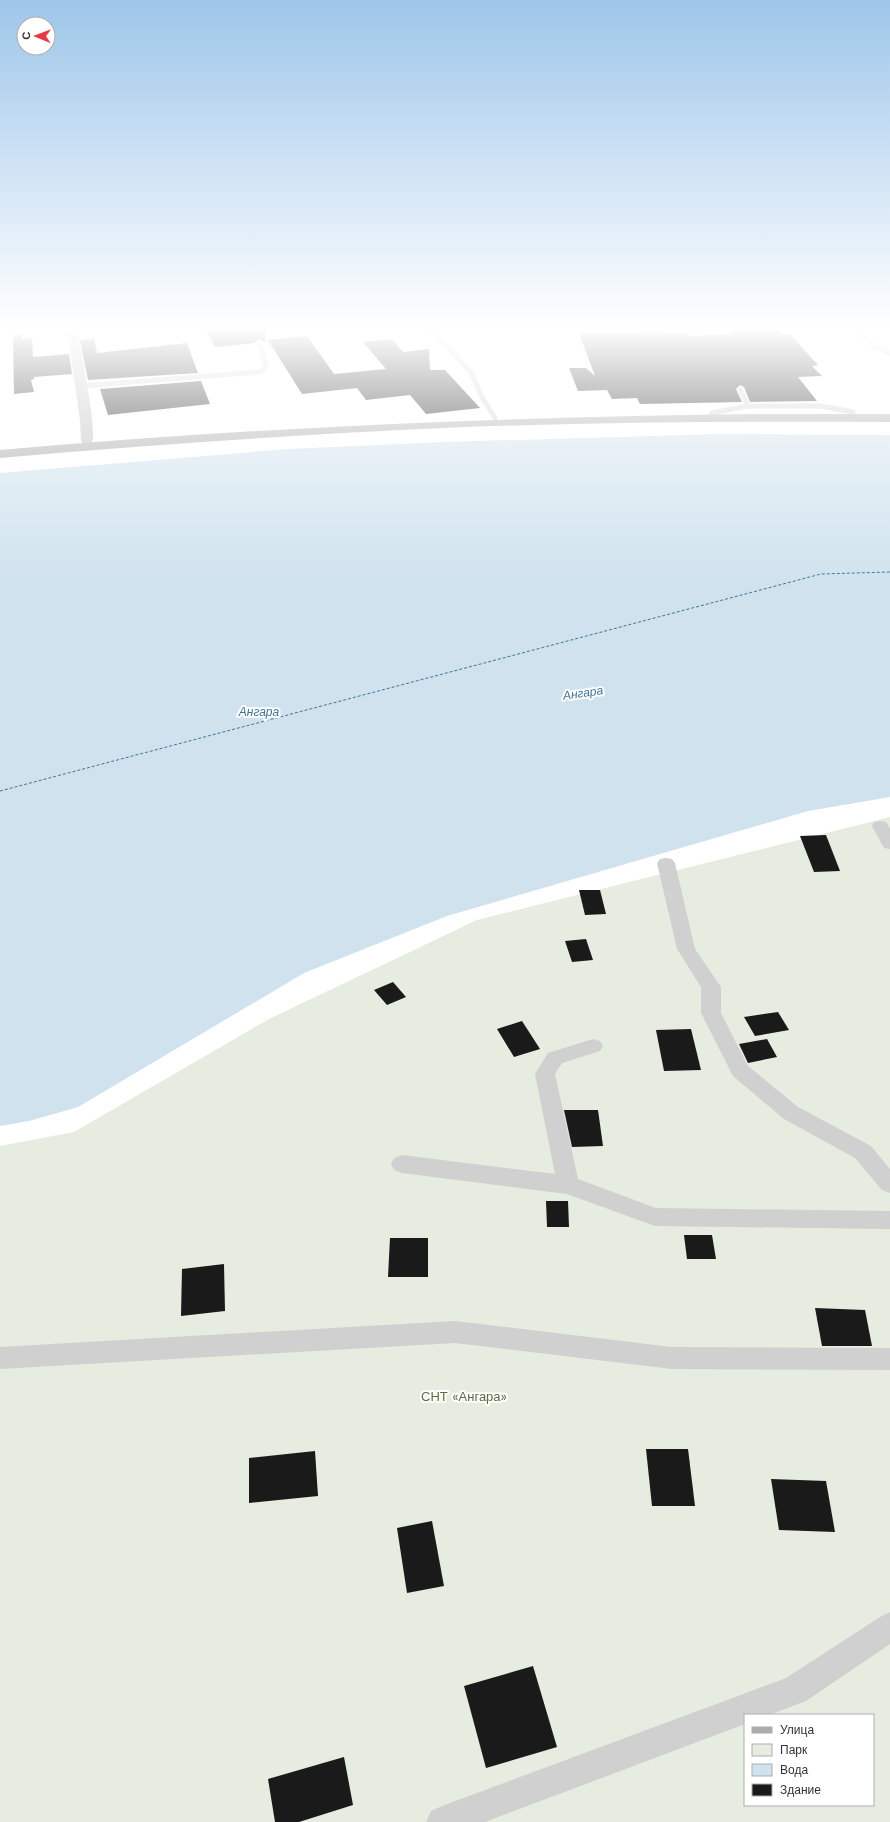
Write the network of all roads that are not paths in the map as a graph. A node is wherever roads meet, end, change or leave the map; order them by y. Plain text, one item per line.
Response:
1 (86, 415) edge
2 (494, 415) edge
3 (624, 415) edge
4 (496, 418) junction
5 (890, 418) edge
6 (91, 443) junction
7 (0, 448) edge
8 (0, 454) edge
9 (880, 826) dead end
10 (890, 844) edge
11 (666, 863) dead end
12 (592, 1046) dead end
13 (402, 1164) dead end
14 (890, 1184) edge
15 (568, 1185) junction
16 (890, 1220) edge
17 (0, 1358) edge
18 (890, 1359) edge
19 (890, 1626) edge
20 (442, 1822) edge

1 - 6 main road
2 - 4 lane
3 - 4 main road
4 - 6 main road
5 - 6 main road
6 - 7 main road
6 - 8 main road
9 - 10 street
11 - 14 street
12 - 15 street
13 - 15 street
15 - 16 street
17 - 18 street
19 - 20 street

